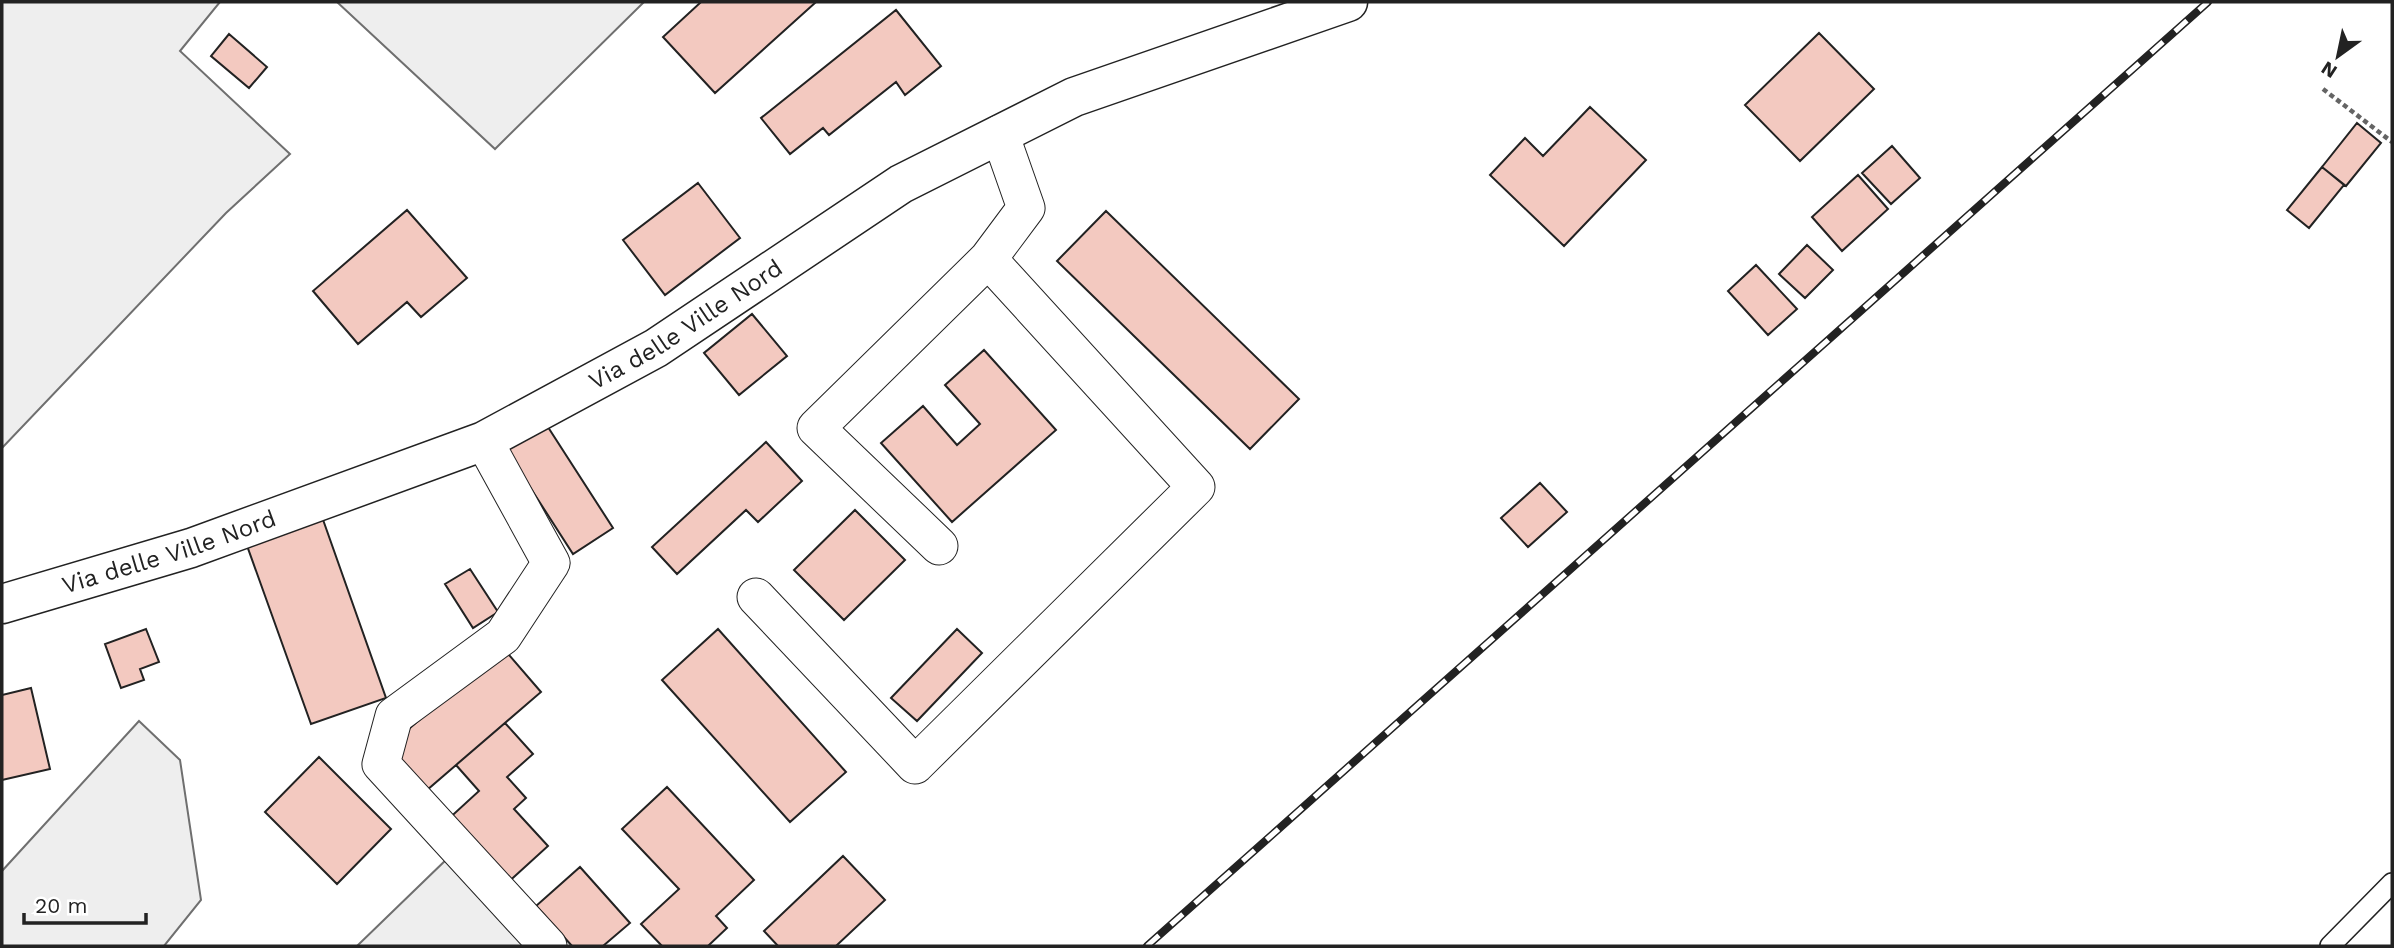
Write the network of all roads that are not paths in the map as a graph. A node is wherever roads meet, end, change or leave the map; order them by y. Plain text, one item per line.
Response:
1 (1348, 2) edge
2 (1000, 134) junction
3 (988, 259) junction
4 (484, 441) junction
5 (939, 546) dead end
6 (756, 597) dead end
7 (2, 604) edge
8 (2392, 883) edge
9 (548, 946) edge
10 (2330, 946) edge

1 - 2 street, Via delle Ville Nord
2 - 3 street
2 - 4 street, Via delle Ville Nord
3 - 5 street
3 - 6 street
4 - 7 street, Via delle Ville Nord
4 - 9 street
8 - 10 lane

